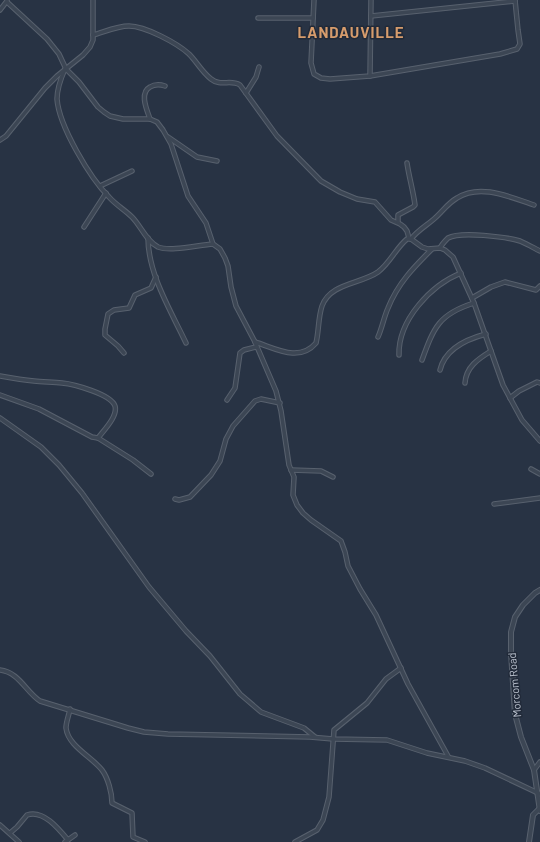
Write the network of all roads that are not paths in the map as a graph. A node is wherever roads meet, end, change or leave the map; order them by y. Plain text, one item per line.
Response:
1 (93, 0) edge
2 (314, 0) edge
3 (371, 0) edge
4 (7, 1) edge
5 (515, 1) edge
6 (1, 7) edge
7 (371, 16) junction
8 (258, 18) dead end
9 (313, 18) junction
10 (93, 36) junction
11 (259, 67) dead end
12 (66, 69) junction
13 (370, 76) junction
14 (165, 86) dead end
15 (246, 93) junction
16 (150, 119) junction
17 (167, 137) junction
18 (0, 140) edge
19 (217, 161) dead end
20 (407, 163) dead end
21 (132, 171) dead end
22 (100, 186) junction
23 (106, 193) junction
24 (534, 205) dead end
25 (398, 222) junction
26 (84, 227) dead end
27 (148, 238) junction
28 (410, 239) junction
29 (213, 244) junction
30 (440, 248) junction
31 (432, 249) junction
32 (540, 251) edge
33 (461, 273) junction
34 (156, 277) junction
35 (540, 286) edge
36 (472, 298) junction
37 (474, 304) junction
38 (486, 334) junction
39 (378, 337) dead end
40 (186, 342) dead end
41 (255, 342) junction
42 (256, 347) junction
43 (491, 351) junction
44 (124, 353) dead end
45 (399, 355) dead end
46 (422, 360) dead end
47 (440, 370) dead end
48 (0, 376) edge
49 (465, 383) dead end
50 (540, 383) edge
51 (0, 395) edge
52 (510, 398) junction
53 (227, 400) dead end
54 (280, 403) junction
55 (0, 418) edge
56 (98, 438) junction
57 (540, 441) edge
58 (531, 469) dead end
59 (292, 470) junction
60 (151, 474) dead end
61 (540, 474) edge
62 (333, 476) dead end
63 (540, 498) edge
64 (175, 499) dead end
65 (494, 504) dead end
66 (540, 590) edge
67 (401, 668) junction
68 (2, 670) edge
69 (70, 709) junction
70 (316, 737) junction
71 (333, 739) junction
72 (448, 756) junction
73 (540, 762) edge
74 (534, 770) junction
75 (539, 794) edge
76 (540, 810) edge
77 (0, 825) edge
78 (10, 833) junction
79 (75, 835) dead end
80 (67, 841) edge
81 (19, 842) edge
82 (145, 842) edge
83 (295, 842) edge
84 (529, 842) edge

1 - 10 street
2 - 9 street
3 - 7 street
4 - 6 street
4 - 12 street
5 - 7 street
5 - 13 street
7 - 13 street
8 - 9 street
9 - 13 street
10 - 12 street
10 - 15 street
11 - 15 street
12 - 16 street
12 - 18 street
12 - 22 street
14 - 16 street
15 - 25 street
16 - 17 street
17 - 19 street
17 - 29 street
20 - 25 street
21 - 22 street
22 - 23 street
23 - 26 street
23 - 27 street
24 - 28 street
25 - 28 street
27 - 29 street
27 - 34 street
28 - 31 street
28 - 41 street
29 - 41 street
30 - 31 street
30 - 32 street
30 - 33 street
31 - 39 street
33 - 36 street
33 - 45 street
34 - 40 street
34 - 44 street
35 - 36 street
36 - 37 street
37 - 38 street
37 - 46 street
38 - 43 street
38 - 47 street
41 - 42 street
42 - 53 street
42 - 54 street
43 - 49 street
43 - 52 street
48 - 56 street
50 - 52 street
51 - 56 street
52 - 57 street
54 - 59 street
54 - 64 street
55 - 70 street
56 - 60 street
58 - 61 street
59 - 62 street
59 - 67 street
63 - 65 street
66 - 74 street, Morcom Road
67 - 71 street
67 - 72 street
68 - 69 street
69 - 70 street
69 - 82 street
70 - 71 street
71 - 72 street
71 - 83 street
72 - 75 street
73 - 74 street
74 - 75 street, Morcom Road
75 - 76 street, Morcom Road
76 - 84 street
77 - 78 street
78 - 80 street
78 - 81 street
79 - 80 street

